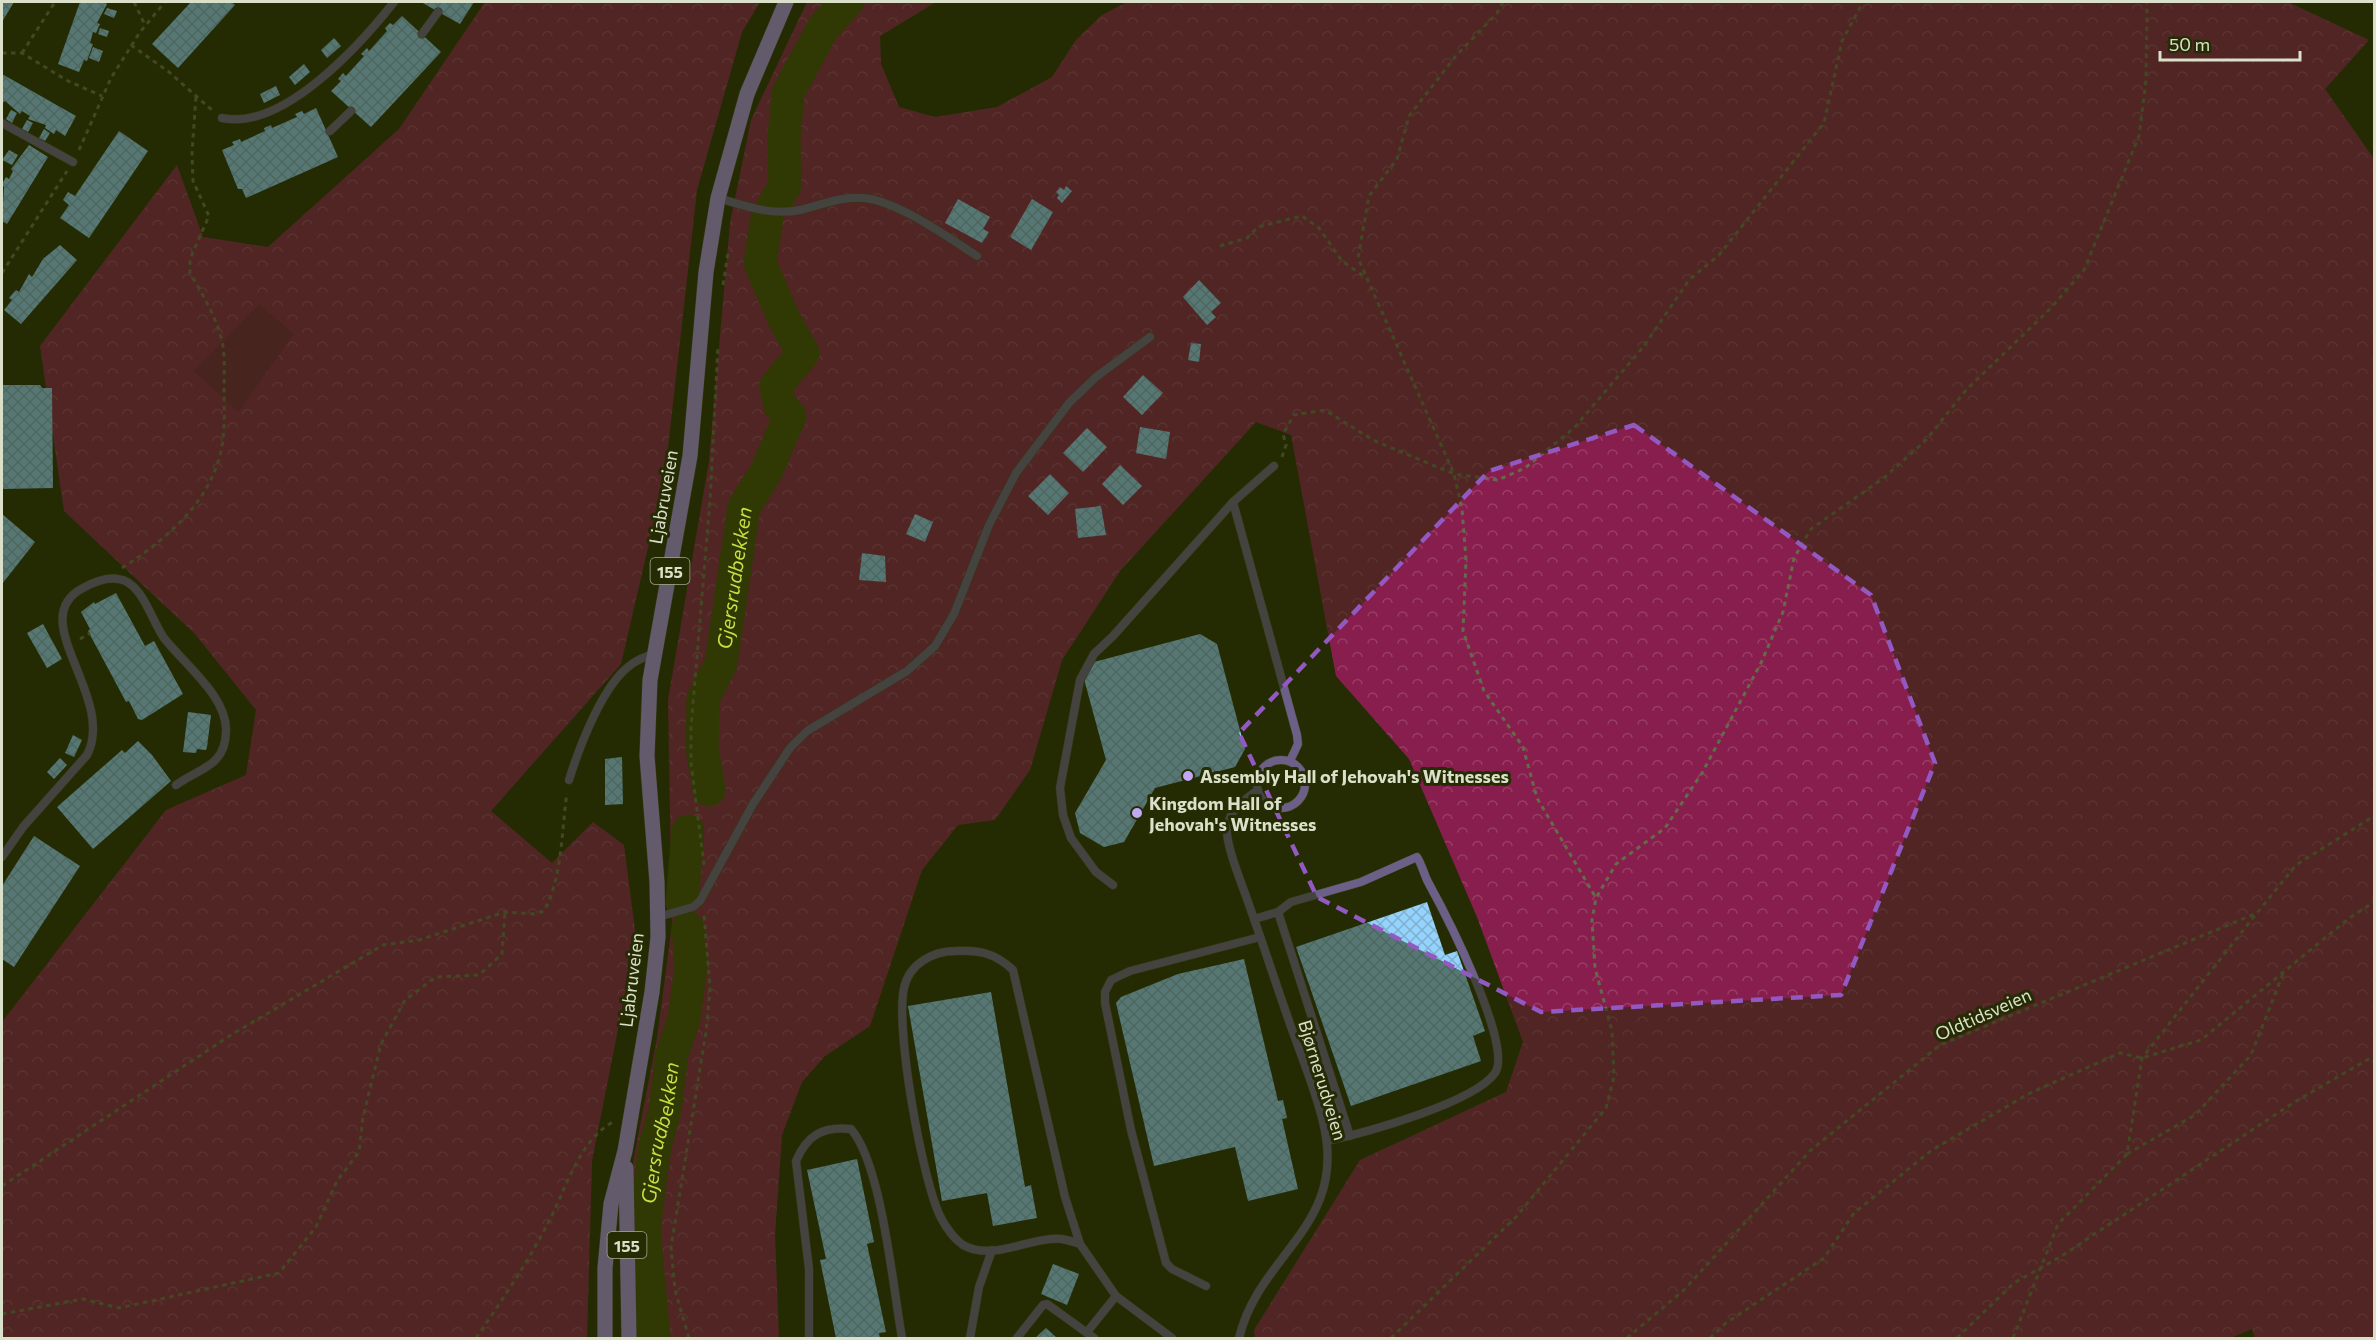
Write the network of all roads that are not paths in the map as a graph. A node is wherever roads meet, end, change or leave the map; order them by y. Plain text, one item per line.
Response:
1 (786, 2) edge
2 (390, 3) edge
3 (438, 12) dead end
4 (422, 34) dead end
5 (351, 111) dead end
6 (222, 118) road end
7 (2, 123) edge
8 (330, 131) dead end
9 (73, 162) road end
10 (718, 198) junction
11 (977, 256) dead end
12 (1150, 337) dead end
13 (1274, 466) road end
14 (1233, 502) junction
15 (654, 654) junction
16 (1290, 761) junction
17 (569, 780) road end
18 (176, 785) dead end
19 (1258, 790) junction
20 (2, 857) edge
21 (1113, 885) dead end
22 (1278, 912) junction
23 (658, 917) junction
24 (1254, 919) junction
25 (1260, 937) junction
26 (1350, 1136) junction
27 (1327, 1142) junction
28 (625, 1151) junction
29 (1080, 1244) junction
30 (992, 1250) junction
31 (1206, 1286) dead end
32 (1116, 1296) junction
33 (1087, 1332) junction
34 (605, 1338) edge
35 (629, 1338) edge
36 (809, 1338) edge
37 (902, 1338) edge
38 (970, 1338) edge
39 (1017, 1338) edge
40 (1094, 1338) edge
41 (1172, 1338) edge
42 (1239, 1338) edge

1 - 10 main road, Ljabruveien / 155
2 - 6 lane
3 - 4 lane
5 - 8 lane
7 - 9 lane
10 - 11 lane
10 - 15 main road, Ljabruveien / 155
12 - 23 lane
13 - 14 lane
14 - 16 lane
14 - 21 lane
15 - 17 lane
15 - 23 main road, Ljabruveien / 155
16 - 19 lane
16 - 19 lane
18 - 20 lane
19 - 24 lane, Bjørnerudveien
22 - 24 lane
22 - 26 lane
22 - 26 lane
23 - 28 main road, Ljabruveien / 155
24 - 25 lane, Bjørnerudveien
25 - 27 lane, Bjørnerudveien
25 - 31 lane
26 - 27 lane
27 - 42 lane, Bjørnerudveien
28 - 34 main road, Ljabruveien / 155
28 - 35 main road, Ljabruveien / 155
29 - 30 lane
29 - 30 lane
29 - 32 lane
30 - 38 lane
32 - 33 lane
32 - 41 lane
33 - 39 lane
33 - 40 lane
36 - 37 lane

